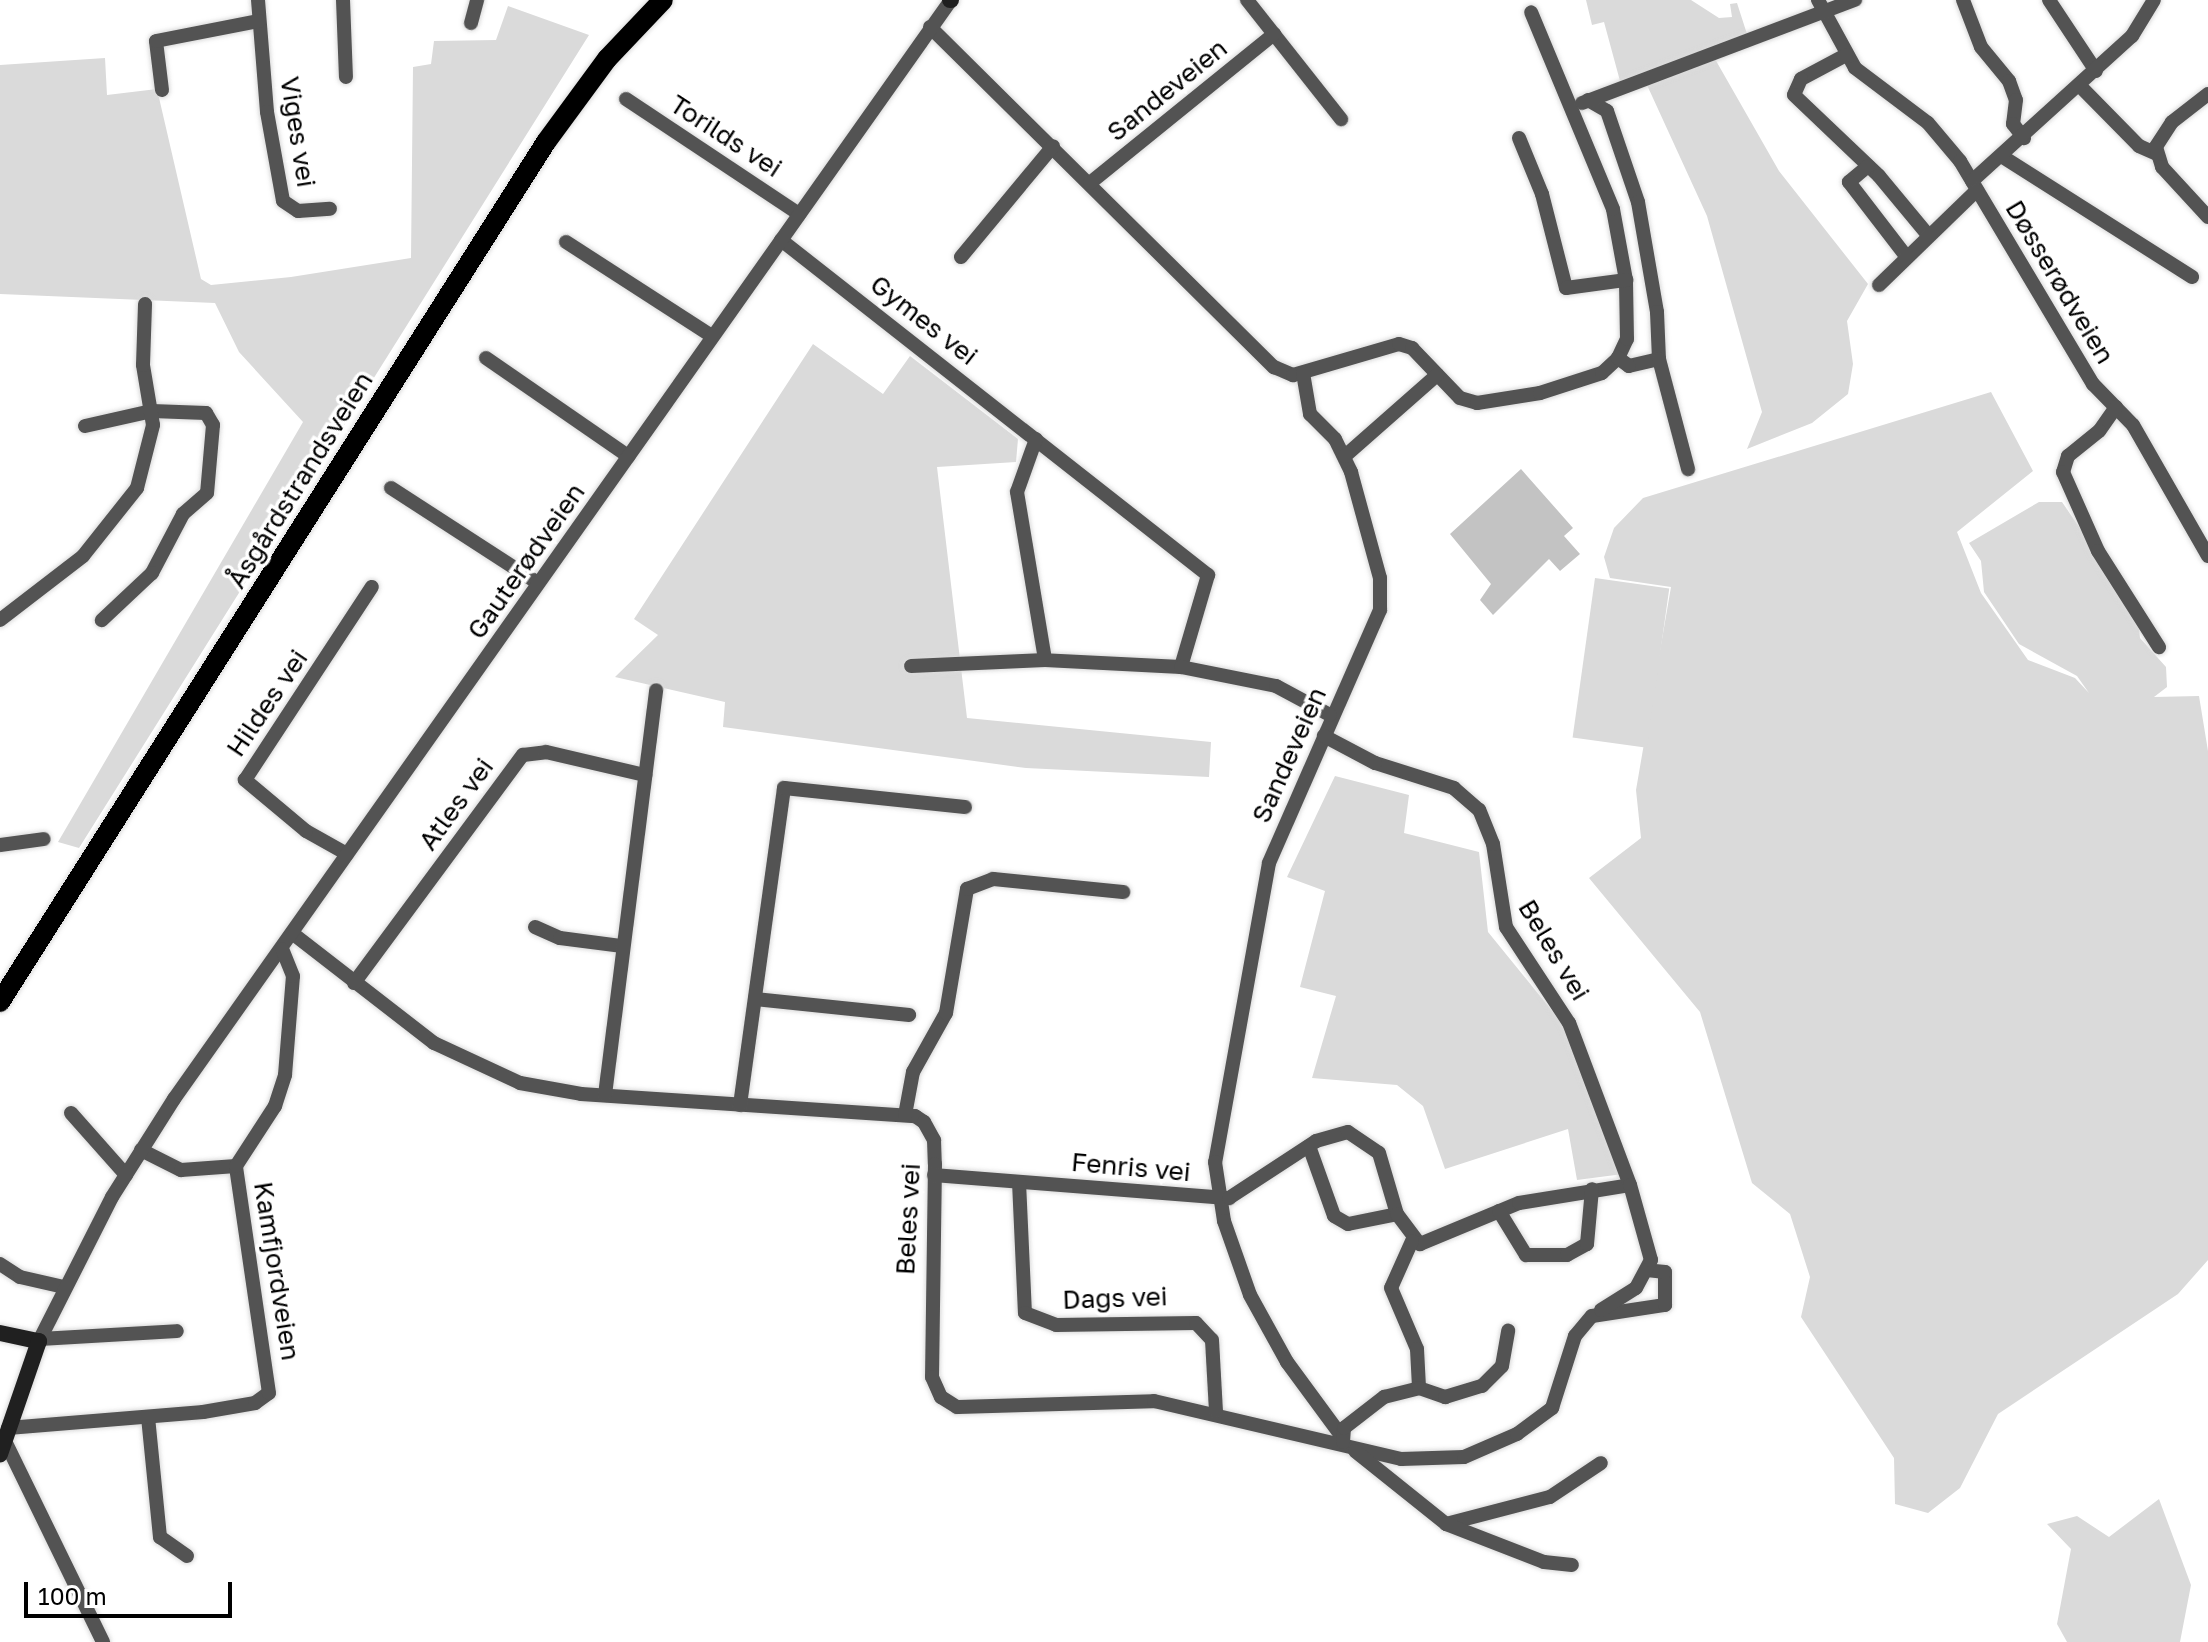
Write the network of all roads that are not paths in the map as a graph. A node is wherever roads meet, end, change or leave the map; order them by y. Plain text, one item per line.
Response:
1 (258, 0) edge
2 (343, 0) edge
3 (477, 0) edge
4 (663, 0) edge
5 (950, 0) edge
6 (1247, 0) edge
7 (1855, 0) edge
8 (1963, 0) edge
9 (2049, 0) edge
10 (2154, 0) edge
11 (1821, 6) edge
12 (1531, 12) dead end
13 (259, 21) junction
14 (471, 23) dead end
15 (930, 27) junction
16 (1274, 34) junction
17 (1846, 55) junction
18 (2096, 71) junction
19 (346, 77) dead end
20 (2080, 86) junction
21 (162, 90) dead end
22 (2208, 94) edge
23 (626, 99) dead end
24 (1588, 100) junction
25 (1572, 108) junction
26 (1341, 119) dead end
27 (1519, 138) dead end
28 (2024, 138) junction
29 (1053, 146) junction
30 (2157, 154) junction
31 (2003, 157) junction
32 (1868, 166) junction
33 (1090, 183) junction
34 (1975, 186) junction
35 (330, 209) dead end
36 (799, 214) junction
37 (2208, 217) edge
38 (1928, 235) junction
39 (781, 240) junction
40 (566, 242) dead end
41 (1906, 256) junction
42 (961, 257) dead end
43 (2192, 277) dead end
44 (1626, 280) junction
45 (1879, 285) dead end
46 (145, 304) dead end
47 (712, 336) junction
48 (486, 358) dead end
49 (1618, 358) junction
50 (1659, 359) junction
51 (1303, 373) junction
52 (1437, 375) junction
53 (2116, 407) junction
54 (152, 411) junction
55 (85, 426) dead end
56 (1036, 439) junction
57 (628, 456) junction
58 (1345, 456) junction
59 (1688, 469) dead end
60 (391, 488) dead end
61 (2208, 556) edge
62 (538, 583) junction
63 (372, 587) dead end
64 (0, 620) edge
65 (102, 620) dead end
66 (2159, 647) dead end
67 (1045, 660) junction
68 (911, 666) dead end
69 (1181, 667) junction
70 (656, 690) dead end
71 (1330, 715) junction
72 (1324, 736) junction
73 (645, 775) junction
74 (965, 807) dead end
75 (44, 839) dead end
76 (0, 845) edge
77 (347, 854) junction
78 (1123, 892) dead end
79 (535, 927) dead end
80 (292, 933) junction
81 (622, 946) junction
82 (282, 949) junction
83 (354, 983) junction
84 (755, 999) junction
85 (0, 1002) edge
86 (909, 1015) dead end
87 (605, 1095) junction
88 (740, 1105) junction
89 (71, 1113) dead end
90 (905, 1115) junction
91 (1309, 1146) junction
92 (141, 1150) junction
93 (236, 1166) junction
94 (126, 1175) junction
95 (934, 1175) junction
96 (1019, 1182) junction
97 (1627, 1186) junction
98 (1592, 1189) junction
99 (1219, 1197) junction
100 (1499, 1211) junction
101 (1397, 1214) junction
102 (1412, 1241) junction
103 (0, 1264) edge
104 (1647, 1270) junction
105 (64, 1287) junction
106 (1598, 1312) junction
107 (177, 1331) dead end
108 (1508, 1331) dead end
109 (0, 1333) edge
110 (40, 1340) junction
111 (1419, 1388) junction
112 (1216, 1411) junction
113 (148, 1417) junction
114 (4, 1441) edge
115 (1347, 1445) junction
116 (1601, 1463) dead end
117 (1446, 1524) junction
118 (187, 1556) dead end
119 (1572, 1565) dead end
120 (103, 1642) edge

1 - 13 street, Viges vei
2 - 19 street
3 - 14 street
4 - 85 main road, Åsgårdstrandsveien
5 - 15 street, Gauterødveien
6 - 16 street
7 - 11 street
8 - 28 street
9 - 18 street
10 - 18 street
11 - 17 street, Døsserødveien
11 - 24 street
12 - 25 street
13 - 21 street
13 - 35 street, Viges vei
15 - 29 street
15 - 36 street, Gauterødveien
16 - 26 street
16 - 33 street, Sandeveien
17 - 32 street
17 - 34 street, Døsserødveien
18 - 20 street
20 - 28 street
20 - 30 street
22 - 30 street
23 - 36 street, Torilds vei
24 - 25 street
24 - 50 street
25 - 44 street
27 - 44 street
28 - 31 street
29 - 33 street
29 - 42 street
30 - 37 street
31 - 34 street
31 - 43 street
32 - 38 street
32 - 41 street
33 - 51 street
34 - 38 street
34 - 53 street, Døsserødveien
36 - 39 street, Gauterødveien
38 - 41 street
39 - 47 street, Gauterødveien
39 - 56 street, Gymes vei
40 - 47 street
41 - 45 street
44 - 49 street
46 - 54 street
47 - 57 street, Gauterødveien
48 - 57 street
49 - 50 street
49 - 52 street
50 - 59 street
51 - 52 street
51 - 58 street, Sandeveien
52 - 58 street
53 - 61 street, Døsserødveien
53 - 66 street
54 - 55 street
54 - 64 street
54 - 65 street
56 - 67 street
56 - 69 street, Gymes vei
57 - 62 street, Gauterødveien
58 - 71 street, Sandeveien
60 - 62 street
62 - 77 street, Gauterødveien
63 - 77 street, Hildes vei
67 - 68 street
67 - 69 street
69 - 71 street
70 - 73 street
71 - 72 street, Sandeveien
72 - 97 street, Beles vei
72 - 99 street, Sandeveien
73 - 81 street
73 - 83 street, Atles vei
74 - 84 street
75 - 76 street
77 - 80 street, Gauterødveien
78 - 90 street
79 - 81 street
80 - 82 street, Gauterødveien
80 - 83 street
81 - 87 street
82 - 92 street, Gauterødveien
82 - 93 street, Kamfjordveien
83 - 87 street
84 - 86 street
84 - 88 street
87 - 88 street
88 - 90 street
89 - 94 street
90 - 95 street, Beles vei
91 - 99 street, Fenris vei
91 - 101 street
91 - 101 street, Fenris vei
92 - 93 street
92 - 94 street, Gauterødveien
93 - 113 street, Kamfjordveien
94 - 105 street, Gauterødveien
95 - 96 street, Fenris vei
95 - 112 street, Beles vei
96 - 99 street, Fenris vei
96 - 112 street, Dags vei
97 - 98 street
97 - 104 street, Beles vei
98 - 100 street
98 - 100 street
99 - 115 street, Sandeveien
100 - 102 street
101 - 102 street, Fenris vei
102 - 111 street
103 - 105 street
104 - 106 street, Beles vei
104 - 106 street
105 - 110 street, Gauterødveien
106 - 115 street, Beles vei
107 - 110 street
108 - 111 street
109 - 110 main road
110 - 114 main road, Gauterødveien
111 - 115 street
112 - 115 street, Beles vei
113 - 114 street, Kamfjordveien
113 - 118 street
114 - 120 street
115 - 117 street, Sandeveien
116 - 117 street
117 - 119 street, Sandeveien

